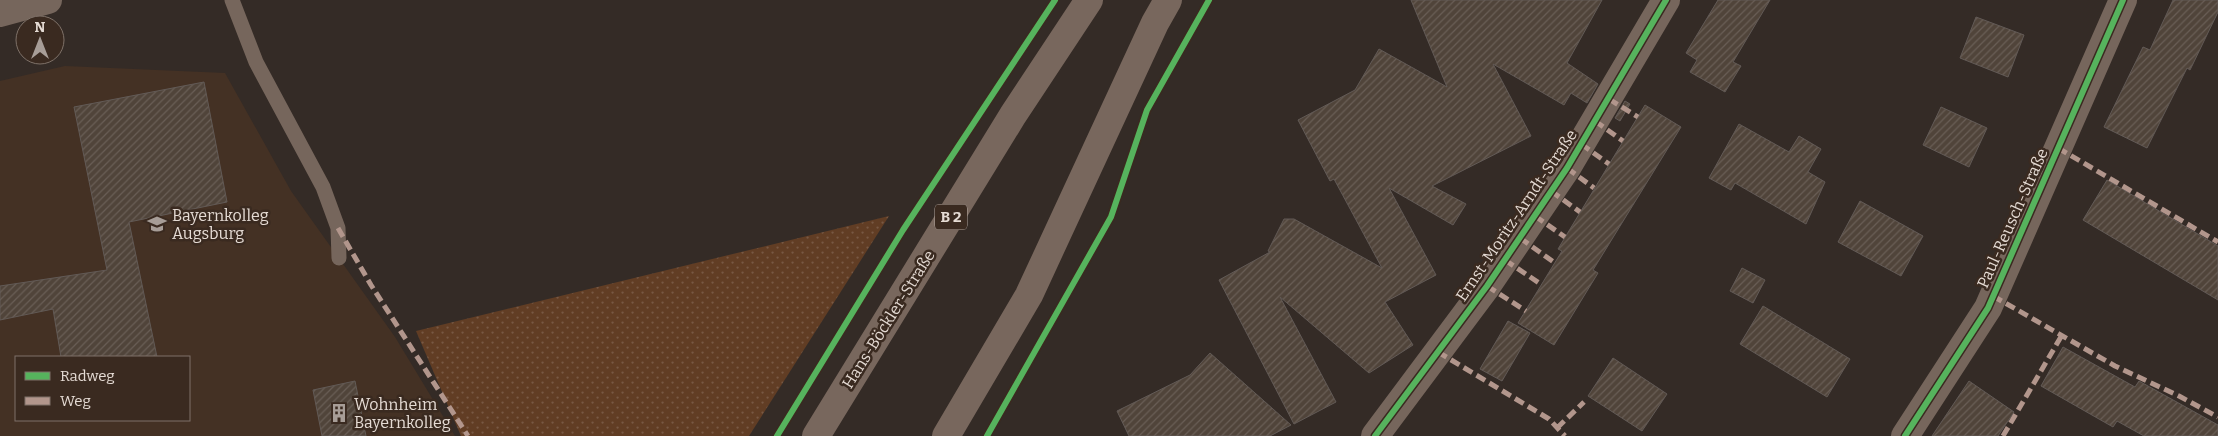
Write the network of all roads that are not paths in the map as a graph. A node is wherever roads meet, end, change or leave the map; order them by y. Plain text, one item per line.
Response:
1 (48, 0) edge
2 (232, 0) edge
3 (1089, 0) edge
4 (1168, 0) edge
5 (1666, 0) edge
6 (2123, 0) edge
7 (0, 13) edge
8 (339, 258) dead end
9 (816, 436) edge
10 (946, 436) edge
11 (1375, 436) edge
12 (1905, 436) edge

1 - 7 street
2 - 8 lane
3 - 9 main road, Hans-Böckler-Straße / B 2
4 - 10 main road
5 - 11 street, Ernst-Moritz-Arndt-Straße
6 - 12 street, Paul-Reusch-Straße

